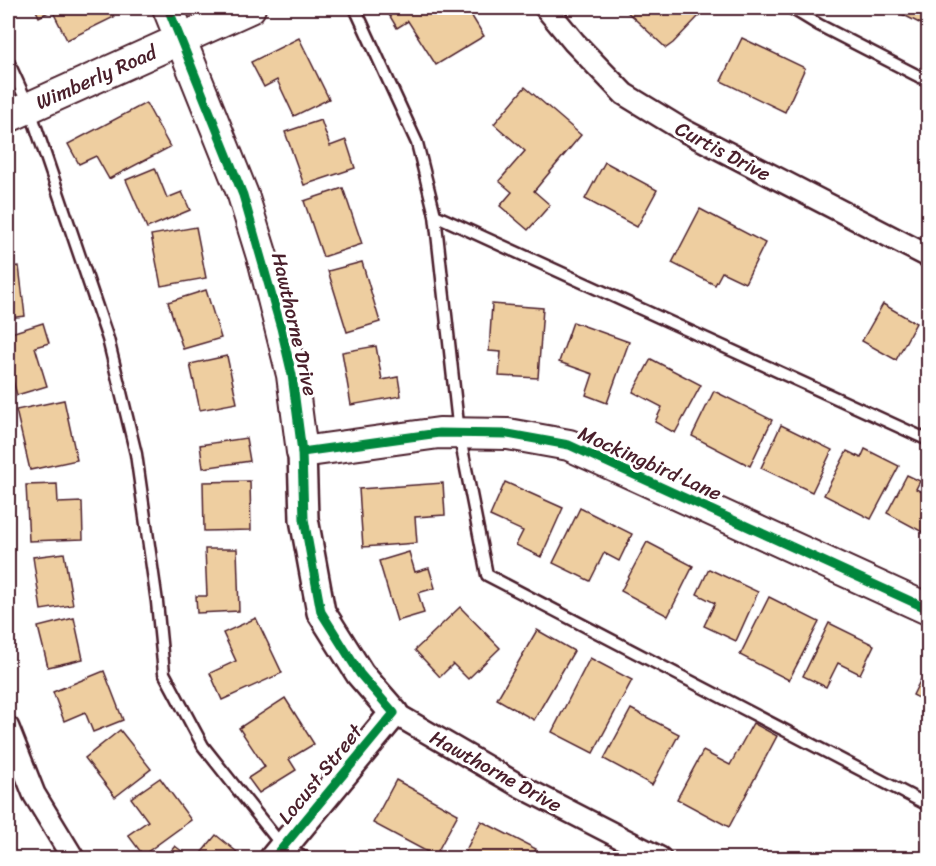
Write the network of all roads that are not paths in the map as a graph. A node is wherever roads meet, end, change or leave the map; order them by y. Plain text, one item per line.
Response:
1 (168, 8) edge
2 (250, 8) edge
3 (355, 8) edge
4 (546, 8) edge
5 (791, 8) edge
6 (182, 39) junction
7 (8, 61) edge
8 (928, 81) edge
9 (18, 112) edge
10 (435, 215) junction
11 (928, 256) edge
12 (459, 433) junction
13 (928, 440) edge
14 (302, 452) junction
15 (928, 609) edge
16 (393, 713) junction
17 (8, 728) edge
18 (928, 806) edge
19 (287, 855) edge
20 (73, 858) edge
21 (660, 858) edge

1 - 6 main road, Hawthorne Drive
2 - 6 main road, Wimberly Road
3 - 10 lane
4 - 11 street, Curtis Drive
5 - 8 lane
6 - 9 main road, Wimberly Road
6 - 14 main road, Hawthorne Drive
7 - 9 lane
9 - 19 lane
10 - 12 lane
10 - 13 lane
12 - 14 main road, Mockingbird Lane
12 - 15 main road, Mockingbird Lane
12 - 18 lane
14 - 16 street, Hawthorne Drive
16 - 19 street, Locust Street
16 - 21 street, Hawthorne Drive
17 - 20 street

